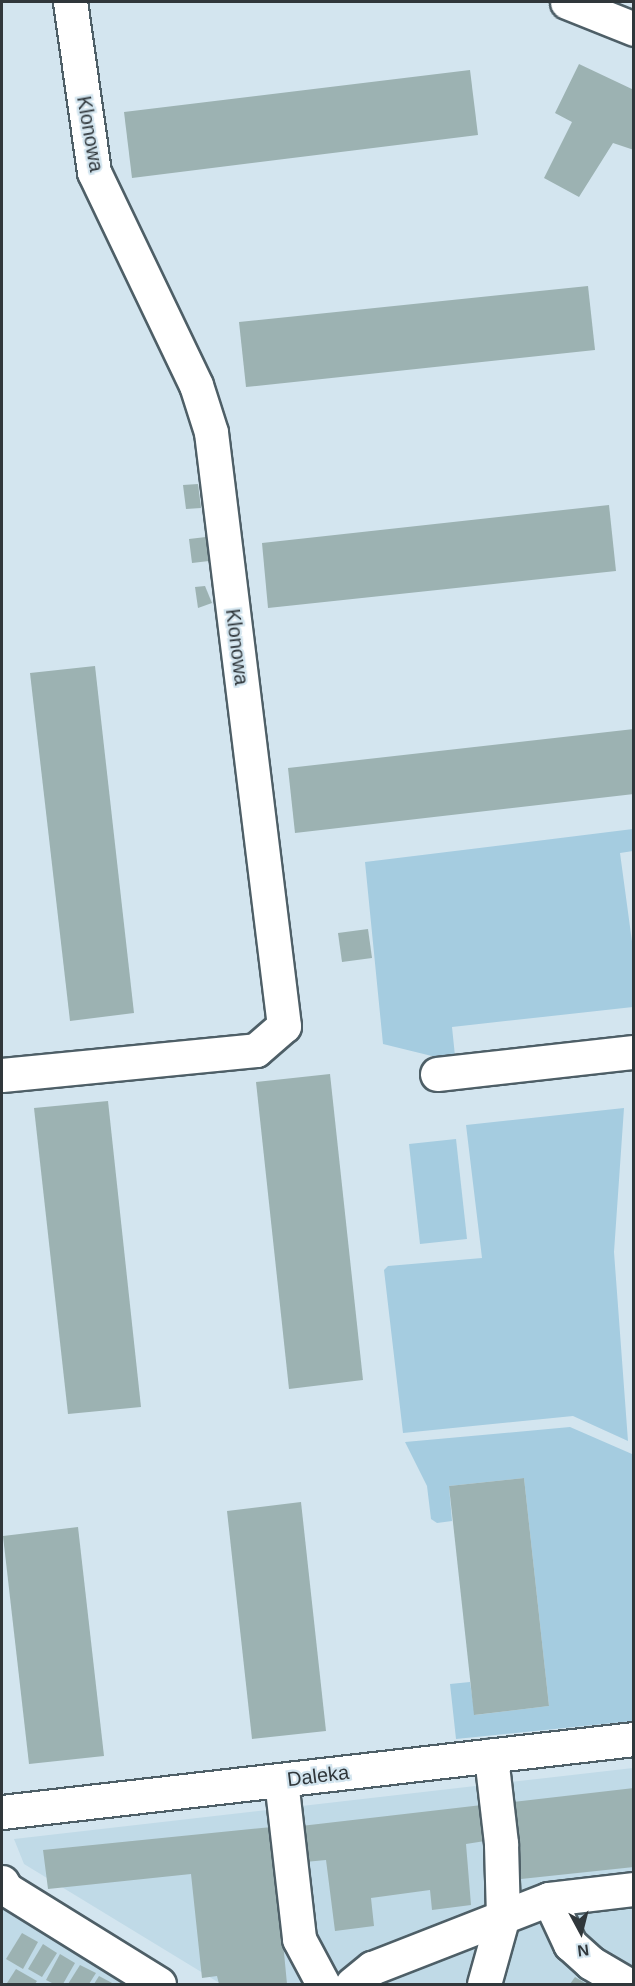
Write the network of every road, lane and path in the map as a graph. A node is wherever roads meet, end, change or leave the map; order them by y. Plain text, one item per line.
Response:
1 (70, 2) edge
2 (567, 2) edge
3 (633, 29) edge
4 (633, 1052) edge
5 (437, 1074) dead end
6 (2, 1075) edge
7 (633, 1739) edge
8 (491, 1756) junction
9 (281, 1780) junction
10 (2, 1812) edge
11 (633, 1889) edge
12 (3, 1890) edge
13 (549, 1899) junction
14 (502, 1916) junction
15 (159, 1984) edge
16 (323, 1984) edge
17 (352, 1984) edge
18 (484, 1984) edge
19 (627, 1984) edge

1 - 6 street, Klonowa
2 - 3 street
4 - 5 street
7 - 8 street, Daleka
8 - 9 street, Daleka
8 - 14 street
9 - 10 street, Daleka
9 - 16 street
11 - 13 street
12 - 15 street
13 - 14 street
13 - 19 street
14 - 17 street
14 - 18 street

